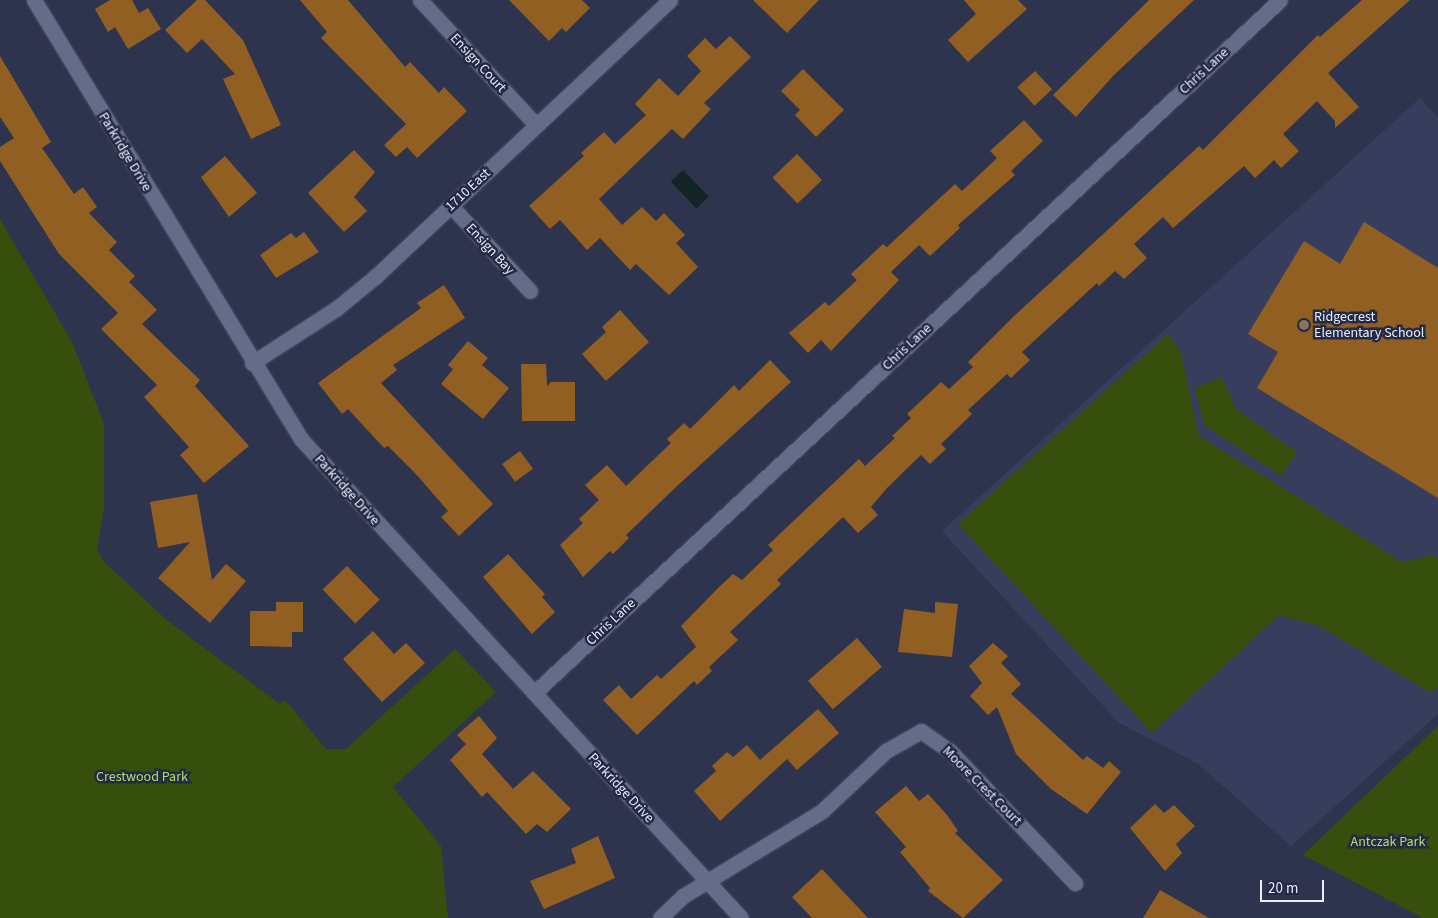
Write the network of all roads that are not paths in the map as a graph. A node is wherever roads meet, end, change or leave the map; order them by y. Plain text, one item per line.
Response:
1 (34, 0) edge
2 (420, 0) edge
3 (670, 0) edge
4 (1280, 0) edge
5 (536, 126) junction
6 (450, 206) junction
7 (530, 291) dead end
8 (252, 363) junction
9 (534, 693) junction
10 (708, 881) junction
11 (1075, 883) dead end
12 (660, 918) edge
13 (742, 918) edge

1 - 8 street, Parkridge Drive
2 - 5 street, Ensign Court
3 - 5 street, 1710 East
4 - 9 street, Chris Lane
5 - 6 street, 1710 East
6 - 7 street, Ensign Bay
6 - 8 street, 1710 East
8 - 9 street, Parkridge Drive
9 - 10 street, Parkridge Drive
10 - 11 street, Moore Crest Court
10 - 12 street
10 - 13 street, Parkridge Drive

